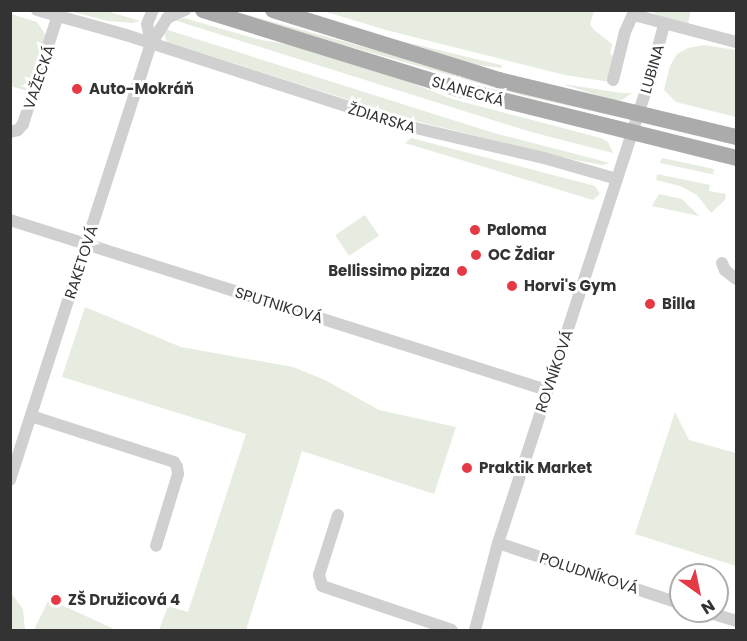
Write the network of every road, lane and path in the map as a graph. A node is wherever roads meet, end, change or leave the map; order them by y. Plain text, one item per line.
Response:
1 (37, 10) edge
2 (185, 10) edge
3 (202, 10) edge
4 (273, 10) edge
5 (635, 13) edge
6 (58, 15) junction
7 (150, 15) edge
8 (664, 25) junction
9 (126, 35) junction
10 (736, 42) edge
11 (151, 44) junction
12 (613, 81) dead end
13 (638, 114) junction
14 (10, 132) edge
15 (632, 133) junction
16 (736, 137) edge
17 (736, 158) edge
18 (617, 178) junction
19 (10, 220) edge
20 (87, 245) junction
21 (722, 263) dead end
22 (736, 279) edge
23 (547, 390) junction
24 (31, 416) junction
25 (10, 480) edge
26 (338, 515) dead end
27 (498, 543) junction
28 (156, 546) dead end
29 (669, 600) edge
30 (452, 630) edge
31 (475, 630) edge

1 - 6 street
2 - 11 street, RAKETOVÁ
3 - 15 main road, SLANECKÁ
4 - 13 main road, SLANECKÁ
5 - 8 street, LUBINA
5 - 12 street, LUBINA
6 - 9 street
6 - 14 street, VAŽECKÁ
7 - 9 street
7 - 11 street, RAKETOVÁ
8 - 10 street, LUBINA
8 - 13 street, LUBINA
9 - 11 street
11 - 18 street, ŽDIARSKA
11 - 20 street, RAKETOVÁ
13 - 15 street, ROVNÍKOVÁ
13 - 16 main road, SLANECKÁ
15 - 17 main road, SLANECKÁ
15 - 18 street, ROVNÍKOVÁ
18 - 23 street, ROVNÍKOVÁ
19 - 20 street, SPUTNIKOVÁ
20 - 23 street, SPUTNIKOVÁ
20 - 24 street, RAKETOVÁ
21 - 22 street
23 - 27 street, ROVNÍKOVÁ
24 - 25 street, RAKETOVÁ
24 - 28 street
26 - 30 street
27 - 29 street, POLUDNÍKOVÁ
27 - 31 street, ROVNÍKOVÁ

